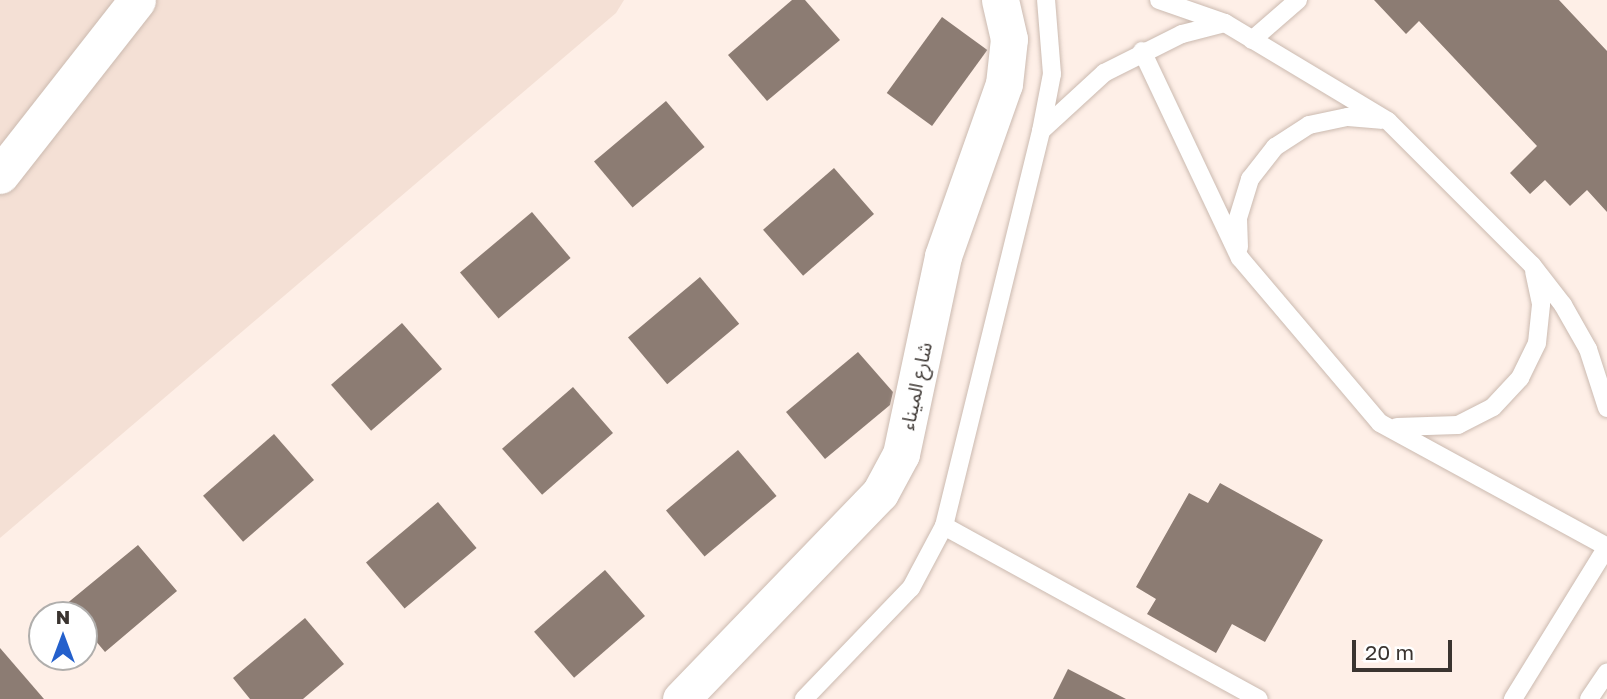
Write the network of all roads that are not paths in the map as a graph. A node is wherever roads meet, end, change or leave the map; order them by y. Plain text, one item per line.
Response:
1 (137, 0) edge
2 (1000, 0) edge
3 (1046, 0) edge
4 (1159, 0) edge
5 (1292, 2) edge
6 (1225, 23) junction
7 (1252, 40) junction
8 (1142, 51) junction
9 (1388, 121) junction
10 (1041, 131) junction
11 (0, 175) edge
12 (1240, 258) junction
13 (1532, 265) junction
14 (1607, 408) edge
15 (1380, 424) junction
16 (944, 526) junction
17 (1607, 547) edge
18 (1607, 672) edge
19 (681, 699) edge
20 (804, 699) edge
21 (1259, 699) edge
22 (1513, 699) edge
23 (1589, 699) edge

1 - 11 street
2 - 19 street, شارع الميناء
3 - 10 lane
4 - 6 lane
5 - 7 lane
6 - 7 lane
6 - 8 lane
7 - 9 lane
8 - 10 lane
8 - 12 lane
9 - 12 lane
9 - 13 lane
10 - 16 lane
12 - 15 lane
13 - 14 lane
13 - 15 lane
15 - 17 lane
16 - 20 lane
16 - 21 lane
17 - 22 lane
18 - 23 lane

